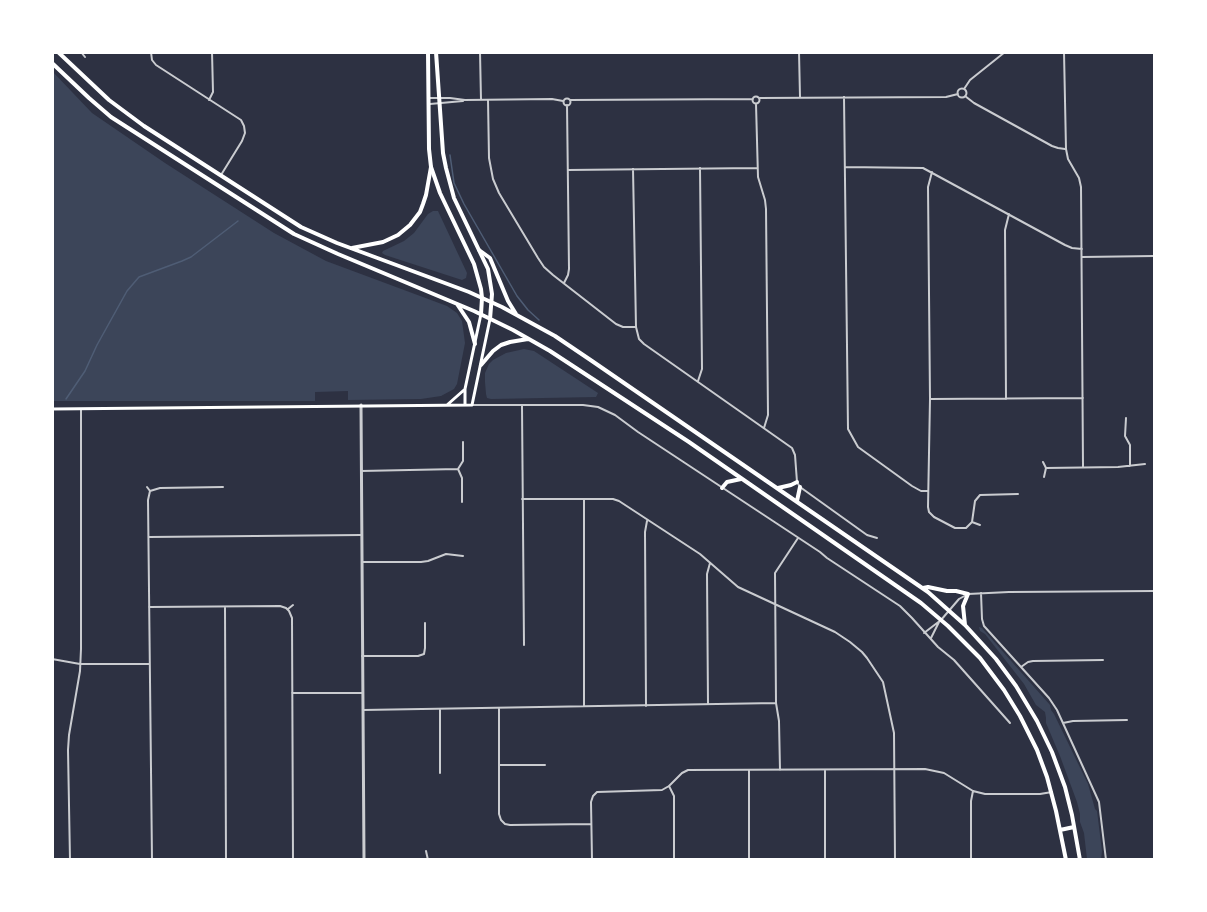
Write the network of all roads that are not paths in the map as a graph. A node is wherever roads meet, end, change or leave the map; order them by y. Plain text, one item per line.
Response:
1 (58, 52) edge
2 (81, 52) edge
3 (151, 52) edge
4 (212, 52) edge
5 (428, 52) edge
6 (436, 52) edge
7 (480, 52) edge
8 (799, 52) edge
9 (1005, 52) edge
10 (1064, 52) edge
11 (86, 57) dead end
12 (52, 63) edge
13 (964, 89) junction
14 (958, 94) junction
15 (965, 96) junction
16 (800, 97) junction
17 (844, 97) junction
18 (429, 98) junction
19 (760, 98) junction
20 (753, 99) junction
21 (209, 100) junction
22 (481, 100) junction
23 (488, 100) junction
24 (570, 100) junction
25 (440, 101) junction
26 (563, 101) junction
27 (429, 104) junction
28 (756, 104) junction
29 (567, 105) junction
30 (1066, 149) junction
31 (431, 167) junction
32 (845, 167) junction
33 (700, 168) junction
34 (757, 168) junction
35 (633, 169) junction
36 (568, 170) junction
37 (932, 172) junction
38 (221, 175) junction
39 (1009, 214) junction
40 (351, 248) junction
41 (1082, 249) junction
42 (479, 250) junction
43 (1082, 256) junction
44 (1155, 256) edge
45 (564, 283) junction
46 (482, 298) junction
47 (492, 302) junction
48 (456, 303) junction
49 (481, 314) junction
50 (516, 315) junction
51 (490, 319) junction
52 (636, 327) junction
53 (529, 339) junction
54 (475, 344) junction
55 (481, 365) junction
56 (698, 382) junction
57 (465, 389) junction
58 (1083, 398) junction
59 (930, 399) junction
60 (1006, 399) junction
61 (361, 405) junction
62 (447, 405) junction
63 (465, 405) junction
64 (472, 405) junction
65 (522, 406) junction
66 (52, 409) edge
67 (81, 409) junction
68 (1126, 418) dead end
69 (764, 428) junction
70 (463, 442) dead end
71 (1043, 462) dead end
72 (1145, 464) dead end
73 (1130, 466) junction
74 (1083, 467) junction
75 (1046, 468) junction
76 (458, 469) junction
77 (361, 471) junction
78 (1044, 477) dead end
79 (742, 479) junction
80 (797, 482) junction
81 (147, 487) dead end
82 (224, 487) dead end
83 (722, 488) junction
84 (777, 488) junction
85 (800, 488) junction
86 (150, 491) junction
87 (928, 491) junction
88 (1018, 494) dead end
89 (522, 499) junction
90 (584, 499) junction
91 (462, 502) dead end
92 (797, 502) junction
93 (647, 521) junction
94 (972, 522) junction
95 (980, 525) dead end
96 (362, 535) junction
97 (148, 537) junction
98 (798, 538) junction
99 (878, 538) dead end
100 (463, 556) dead end
101 (362, 562) junction
102 (710, 563) junction
103 (922, 588) junction
104 (1155, 591) edge
105 (981, 593) junction
106 (968, 594) junction
107 (293, 605) dead end
108 (776, 605) junction
109 (148, 607) junction
110 (225, 607) junction
111 (288, 609) junction
112 (948, 610) junction
113 (940, 620) junction
114 (425, 623) dead end
115 (965, 625) junction
116 (924, 633) junction
117 (931, 640) junction
118 (524, 645) dead end
119 (362, 656) junction
120 (52, 659) edge
121 (1103, 660) dead end
122 (80, 664) junction
123 (149, 664) junction
124 (1020, 667) junction
125 (292, 693) junction
126 (363, 693) junction
127 (777, 703) junction
128 (708, 705) junction
129 (584, 706) junction
130 (646, 706) junction
131 (499, 709) junction
132 (363, 710) junction
133 (440, 710) junction
134 (1127, 720) dead end
135 (1010, 723) dead end
136 (1063, 723) junction
137 (500, 765) junction
138 (544, 765) dead end
139 (894, 769) junction
140 (749, 770) junction
141 (780, 770) junction
142 (825, 770) junction
143 (440, 773) dead end
144 (669, 786) junction
145 (973, 790) junction
146 (1052, 792) junction
147 (591, 824) junction
148 (1074, 827) junction
149 (1060, 830) junction
150 (426, 851) dead end
151 (70, 860) edge
152 (152, 860) edge
153 (226, 860) edge
154 (293, 860) edge
155 (364, 860) edge
156 (428, 860) edge
157 (591, 860) edge
158 (674, 860) edge
159 (749, 860) edge
160 (825, 860) edge
161 (895, 860) edge
162 (971, 860) edge
163 (1066, 860) edge
164 (1080, 860) edge
165 (1106, 860) edge

1 - 38 main road
2 - 11 street
3 - 21 street
4 - 21 street
5 - 18 main road
6 - 25 main road
7 - 22 street
8 - 16 street
9 - 13 street
10 - 30 street
12 - 48 main road
13 - 14 street
13 - 15 street
14 - 15 street
14 - 17 street
15 - 30 street
16 - 17 street
16 - 19 street
17 - 32 street
18 - 25 street
18 - 27 main road
19 - 20 street
19 - 28 street
20 - 24 street
20 - 28 street
21 - 38 street
22 - 23 street
22 - 25 street
23 - 26 street
23 - 45 street
24 - 26 street
24 - 29 street
25 - 27 street
25 - 42 main road
26 - 29 street
27 - 31 main road
28 - 34 street
29 - 36 street
30 - 41 street
31 - 40 main road
31 - 46 main road
32 - 37 street
32 - 87 street
33 - 34 street
33 - 35 street
33 - 56 street
34 - 69 street
35 - 36 street
35 - 52 street
36 - 45 street
37 - 39 street
37 - 59 street
38 - 40 main road
39 - 41 street
39 - 60 street
40 - 46 main road
41 - 43 street
42 - 47 main road
42 - 50 main road
43 - 44 street
43 - 58 street
45 - 52 street
46 - 47 main road
46 - 49 main road
47 - 50 main road
47 - 51 main road
48 - 49 main road
48 - 54 main road
49 - 51 main road
49 - 54 main road
50 - 84 main road
51 - 53 main road
51 - 55 main road
52 - 56 street
53 - 55 main road
53 - 79 main road
54 - 57 main road
55 - 64 main road
56 - 69 street
57 - 62 main road
57 - 63 main road
58 - 60 street
58 - 74 street
59 - 60 street
59 - 87 street
61 - 62 main road
61 - 67 main road
61 - 77 street
62 - 63 main road
63 - 64 main road
64 - 65 street
65 - 83 street
65 - 89 street
66 - 67 main road
67 - 122 street
68 - 73 street
69 - 80 street
70 - 76 street
71 - 75 street
72 - 73 street
73 - 74 street
74 - 75 street
75 - 78 street
76 - 77 street
76 - 91 street
77 - 96 street
79 - 83 main road
79 - 113 main road
80 - 84 main road
80 - 85 street
81 - 86 street
82 - 86 street
83 - 98 street
84 - 92 main road
85 - 92 main road
85 - 99 street
86 - 97 street
87 - 94 street
88 - 94 street
89 - 90 street
89 - 118 street
90 - 93 street
90 - 129 street
92 - 103 main road
93 - 102 street
93 - 130 street
94 - 95 street
96 - 97 street
96 - 101 street
97 - 109 street
98 - 108 street
98 - 116 street
100 - 101 street
101 - 119 street
102 - 108 street
102 - 128 street
103 - 106 main road
103 - 112 main road
104 - 105 street
105 - 106 street
105 - 124 street
106 - 112 street
106 - 115 main road
107 - 111 street
108 - 127 street
108 - 139 street
109 - 110 street
109 - 123 street
110 - 111 street
110 - 153 street
111 - 125 street
112 - 113 street
112 - 115 main road
113 - 116 street
113 - 117 street
113 - 146 main road
114 - 119 street
115 - 148 main road
116 - 117 street
117 - 135 street
119 - 126 street
120 - 122 street
121 - 124 street
122 - 123 street
122 - 151 street
123 - 152 street
124 - 136 street
125 - 126 street
125 - 154 street
126 - 132 street
127 - 128 street
127 - 141 street
128 - 130 street
129 - 130 street
129 - 131 street
131 - 133 street
131 - 137 street
132 - 133 street
132 - 155 street
133 - 143 street
134 - 136 street
136 - 165 street
137 - 138 street
137 - 147 street
139 - 142 street
139 - 145 street
139 - 161 street
140 - 141 street
140 - 144 street
140 - 159 street
141 - 142 street
142 - 160 street
144 - 147 street
144 - 158 street
145 - 146 street
145 - 162 street
146 - 149 main road
147 - 157 street
148 - 149 main road
148 - 164 main road
149 - 163 main road
150 - 156 street

